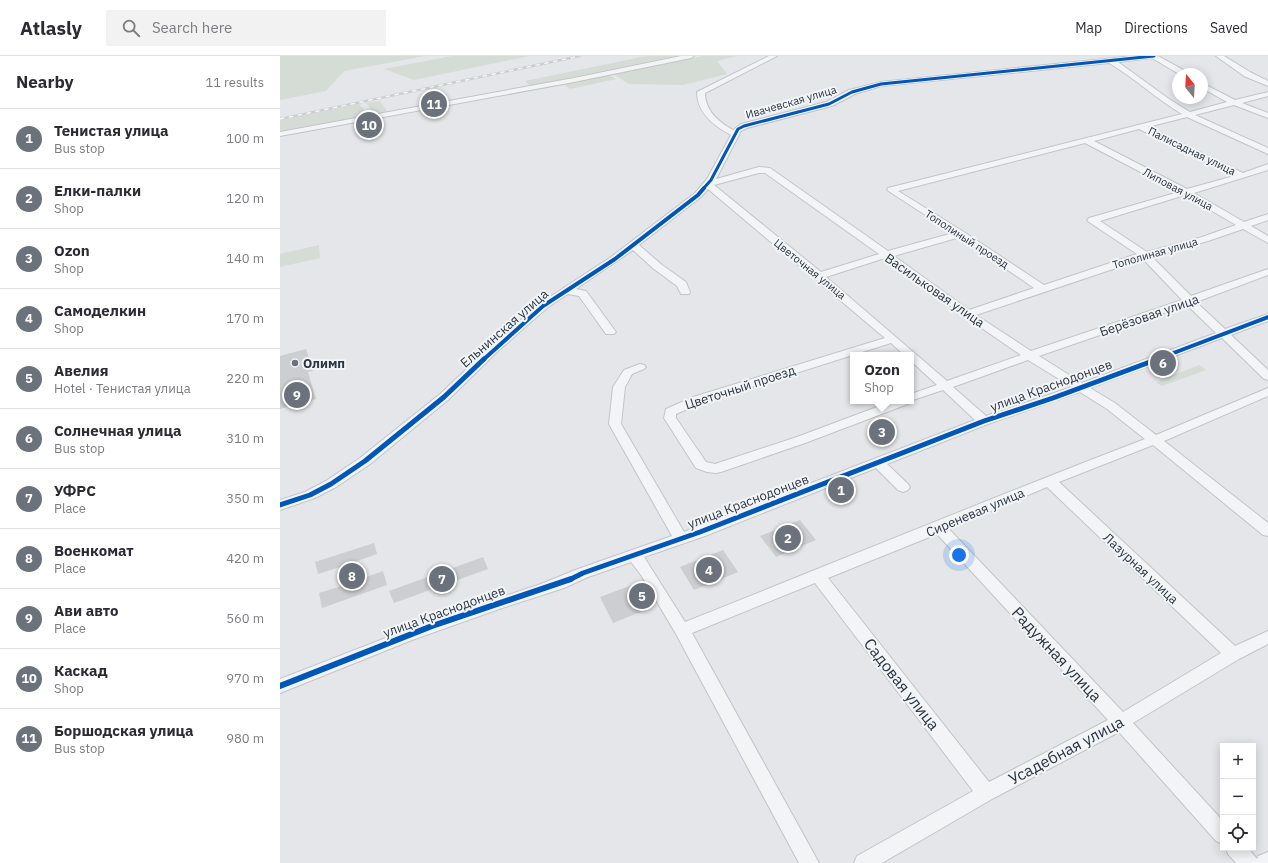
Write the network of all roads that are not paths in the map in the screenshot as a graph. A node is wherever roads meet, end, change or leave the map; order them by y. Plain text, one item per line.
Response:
1 (691, 56) edge
2 (774, 56) edge
3 (1153, 56) edge
4 (1219, 56) edge
5 (1111, 61) junction
6 (1174, 68) edge
7 (1268, 84) edge
8 (1208, 89) edge
9 (1268, 94) edge
10 (1232, 102) junction
11 (1188, 114) junction
12 (1268, 116) edge
13 (1141, 126) junction
14 (737, 132) junction
15 (280, 134) edge
16 (1086, 140) junction
17 (1268, 151) edge
18 (1268, 167) edge
19 (1242, 176) junction
20 (708, 184) junction
21 (1186, 192) junction
22 (1268, 217) edge
23 (1244, 225) junction
24 (961, 234) junction
25 (1268, 240) edge
26 (633, 245) junction
27 (1145, 255) junction
28 (887, 256) junction
29 (1268, 272) edge
30 (820, 276) junction
31 (1042, 289) junction
32 (565, 291) junction
33 (685, 292) dead end
34 (1189, 301) junction
35 (968, 314) junction
36 (1268, 317) edge
37 (610, 332) dead end
38 (1223, 334) junction
39 (893, 339) junction
40 (850, 352) edge
41 (851, 352) edge
42 (908, 352) edge
43 (1030, 356) junction
44 (914, 358) edge
45 (640, 367) dead end
46 (1268, 376) edge
47 (945, 386) junction
48 (1080, 386) junction
49 (1268, 392) edge
50 (914, 397) edge
51 (896, 404) edge
52 (984, 421) junction
53 (1155, 440) junction
54 (878, 463) junction
55 (1049, 481) junction
56 (903, 487) dead end
57 (280, 506) edge
58 (940, 527) junction
59 (1268, 532) edge
60 (680, 538) junction
61 (634, 555) junction
62 (818, 576) junction
63 (682, 630) junction
64 (1268, 637) edge
65 (1233, 654) junction
66 (280, 686) edge
67 (1121, 722) junction
68 (986, 792) junction
69 (1220, 832) edge
70 (1238, 851) edge
71 (1268, 861) edge
72 (809, 863) edge
73 (864, 863) edge
74 (1249, 863) edge
75 (1265, 863) edge

1 - 15 street
2 - 14 street
3 - 5 street, Ивачевская улица
3 - 6 street
4 - 7 street
5 - 11 street
5 - 14 street, Ивачевская улица
8 - 10 street
9 - 10 street
10 - 11 street
10 - 12 street
11 - 13 street
11 - 17 street
13 - 16 street
13 - 19 street, Палисадная улица
14 - 20 street, Ельнинская улица
16 - 21 street, Липовая улица
16 - 24 street, Тополиный проезд
18 - 19 street
19 - 21 street
20 - 26 street, Ельнинская улица
20 - 28 street, Васильковая улица
20 - 30 street, Цветочная улица
21 - 23 street, Липовая улица
21 - 27 street
22 - 23 street, Тополиная улица
23 - 25 street, Липовая улица
23 - 27 street, Тополиная улица
24 - 28 street
24 - 31 street, Тополиный проезд
26 - 32 street, Ельнинская улица
26 - 33 street
27 - 31 street, Тополиная улица
27 - 34 street
28 - 30 street
28 - 35 street, Васильковая улица
29 - 34 street, Берёзовая улица
30 - 39 street, Цветочная улица
31 - 35 street, Тополиная улица
32 - 37 street
32 - 57 street, Ельнинская улица
34 - 38 street
34 - 43 street, Берёзовая улица
35 - 43 street, Васильковая улица
36 - 38 street, улица Краснодонцев
38 - 46 street
38 - 48 street, улица Краснодонцев
39 - 41 street, Цветочный проезд
39 - 42 street, Цветочная улица
40 - 51 street, Цветочный проезд
43 - 47 street
43 - 48 street, Васильковая улица
44 - 47 street, Цветочная улица
45 - 60 street
47 - 50 street
47 - 52 street, Цветочная улица
48 - 52 street, улица Краснодонцев
48 - 53 street, Васильковая улица
49 - 53 street, Сиреневая улица
52 - 54 street, улица Краснодонцев
53 - 55 street, Сиреневая улица
53 - 59 street, Васильковая улица
54 - 56 street
54 - 60 street, улица Краснодонцев
55 - 58 street, Сиреневая улица
55 - 65 street, Лазурная улица
58 - 62 street, Сиреневая улица
58 - 67 street, Радужная улица
60 - 61 street, улица Краснодонцев
61 - 63 street
61 - 66 street, улица Краснодонцев
62 - 63 street, Сиреневая улица
62 - 68 street, Садовая улица
63 - 72 street
64 - 65 street, Усадебная улица
65 - 67 street, Усадебная улица
67 - 68 street, Усадебная улица
67 - 69 street, Радужная улица
68 - 73 street, Усадебная улица
70 - 74 street
71 - 75 street

